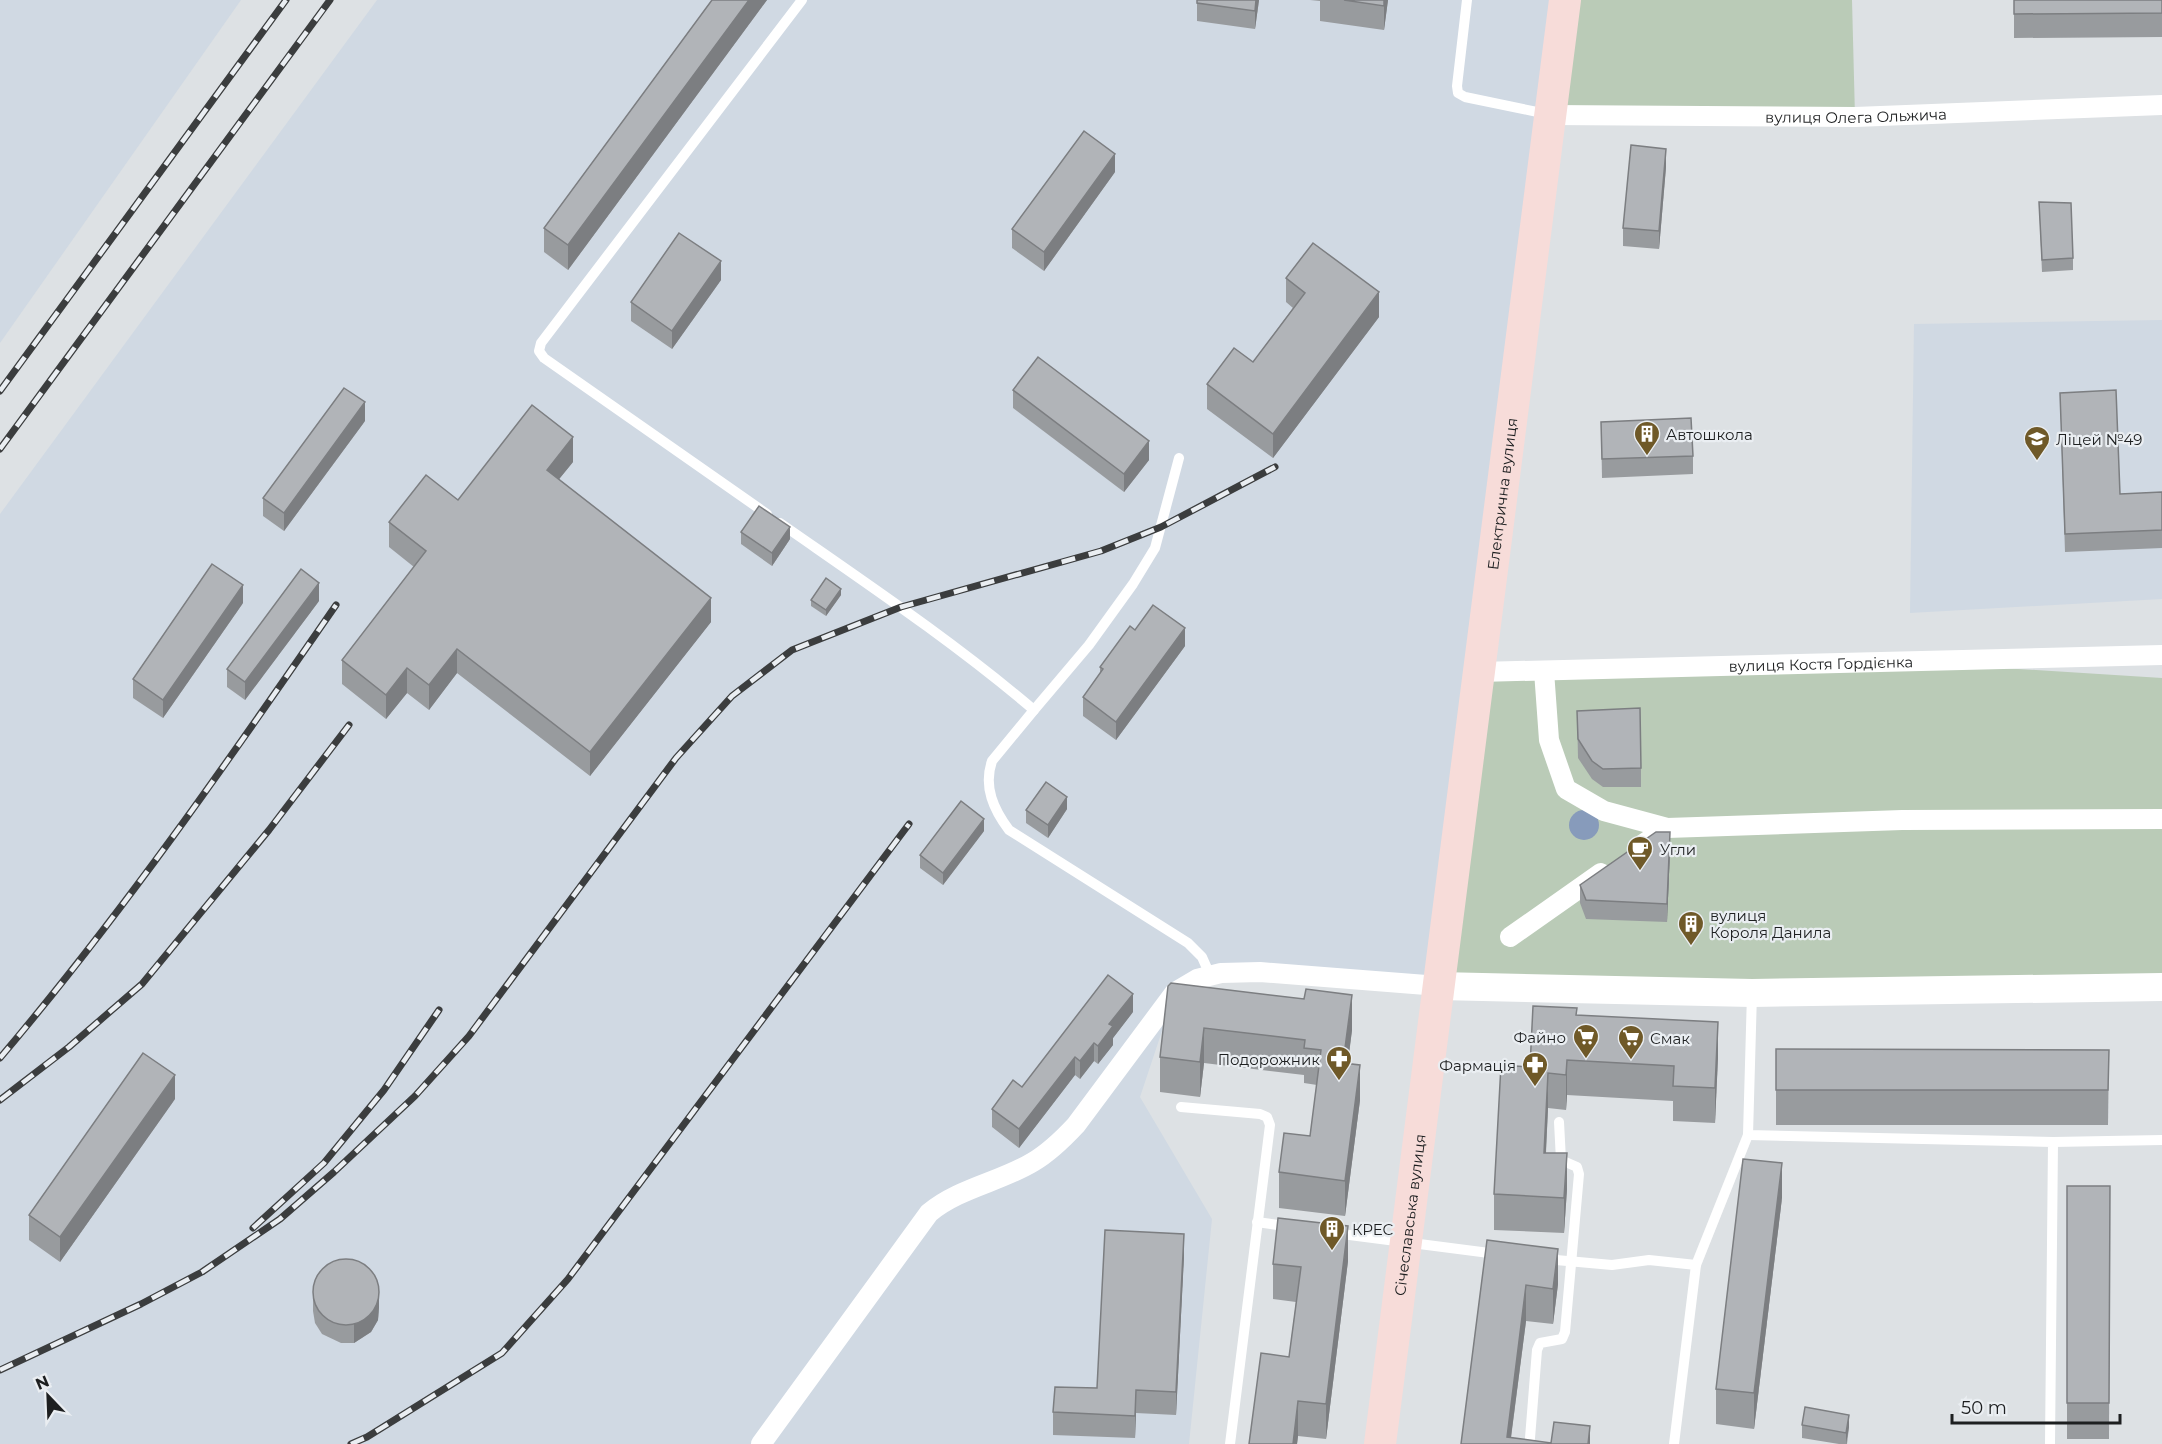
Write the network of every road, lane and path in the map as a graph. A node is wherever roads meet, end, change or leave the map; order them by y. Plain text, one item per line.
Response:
1 (802, 0) edge
2 (1467, 0) edge
3 (1565, 0) edge
4 (2162, 105) edge
5 (1550, 115) junction
6 (1179, 458) dead end
7 (2162, 655) edge
8 (1544, 671) junction
9 (1479, 672) junction
10 (1034, 710) junction
11 (2162, 819) edge
12 (1667, 828) junction
13 (1510, 937) dead end
14 (1210, 975) junction
15 (1439, 986) junction
16 (2162, 987) edge
17 (1752, 993) junction
18 (1181, 1107) dead end
19 (1559, 1122) dead end
20 (1748, 1136) junction
21 (2162, 1140) edge
22 (2053, 1142) junction
23 (1257, 1222) junction
24 (1304, 1228) edge
25 (1328, 1232) edge
26 (1407, 1243) junction
27 (1506, 1255) edge
28 (1538, 1258) edge
29 (1571, 1262) junction
30 (1696, 1265) junction
31 (1530, 1438) edge
32 (761, 1444) edge
33 (1230, 1444) edge
34 (1380, 1444) edge
35 (1674, 1444) edge
36 (2050, 1444) edge

1 - 10 lane
2 - 5 lane
3 - 5 main road, Електрична вулиця
4 - 5 street, вулиця Олега Ольжича
5 - 9 main road, Електрична вулиця
6 - 10 lane
7 - 8 street, вулиця Костя Гордієнка
8 - 9 street, вулиця Костя Гордієнка
8 - 12 street
9 - 15 main road, Електрична вулиця
10 - 14 lane
11 - 12 street
12 - 13 street
14 - 15 street
14 - 32 street
15 - 17 main road
15 - 26 main road, Січеславська вулиця
16 - 17 main road
17 - 20 lane
18 - 23 lane
19 - 29 lane
20 - 22 lane
20 - 30 lane
21 - 22 lane
22 - 36 lane
23 - 24 lane
23 - 33 lane
25 - 26 lane
26 - 27 lane
26 - 34 main road, Січеславська вулиця
28 - 29 lane
29 - 30 lane
29 - 31 lane
30 - 35 lane

